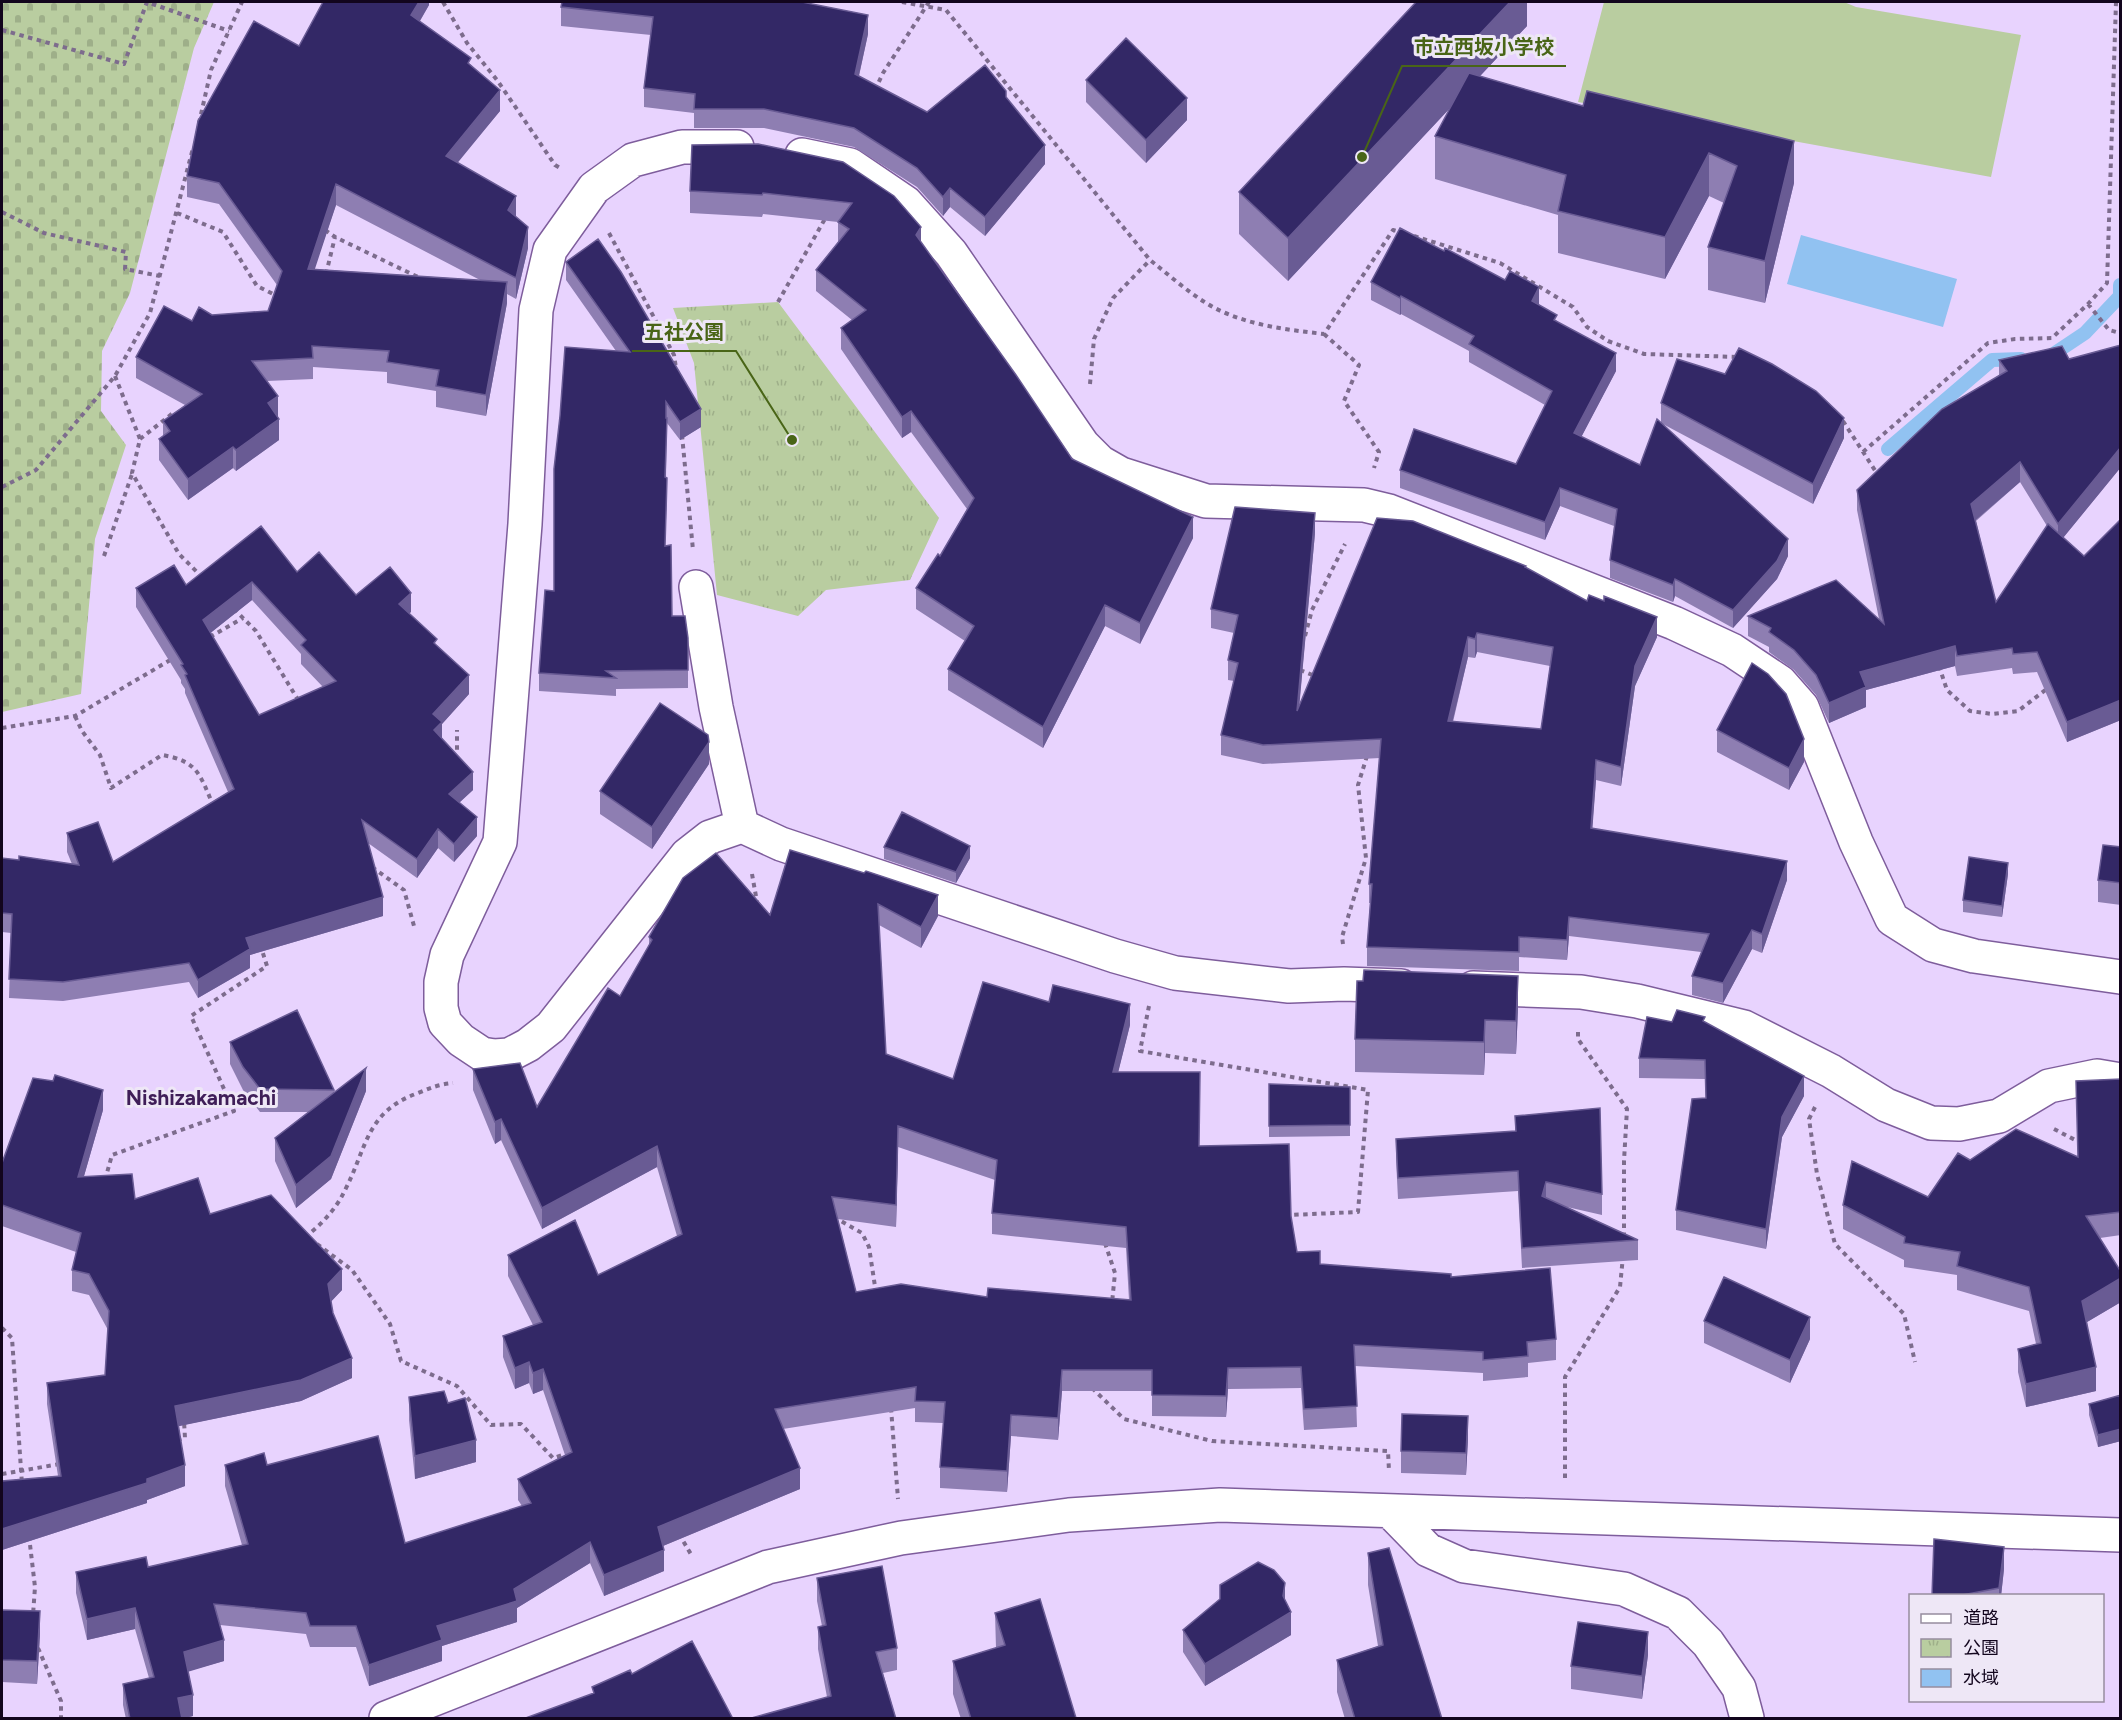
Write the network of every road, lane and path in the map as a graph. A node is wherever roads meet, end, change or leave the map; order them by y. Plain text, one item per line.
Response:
1 (242, 2) edge
2 (443, 2) edge
3 (902, 2) edge
4 (929, 2) edge
5 (2116, 2) edge
6 (926, 6) junction
7 (2, 30) edge
8 (229, 31) junction
9 (198, 125) edge
10 (193, 147) edge
11 (589, 195) junction
12 (2, 212) edge
13 (177, 213) junction
14 (321, 228) edge
15 (336, 237) junction
16 (1150, 260) junction
17 (160, 276) junction
18 (324, 282) edge
19 (429, 282) edge
20 (286, 301) edge
21 (2088, 304) junction
22 (2121, 333) edge
23 (1323, 334) junction
24 (1741, 357) edge
25 (115, 376) junction
26 (676, 378) edge
27 (1089, 386) dead end
28 (173, 412) edge
29 (1840, 416) edge
30 (681, 424) edge
31 (140, 439) junction
32 (1863, 452) junction
33 (132, 473) junction
34 (1881, 481) edge
35 (2, 487) edge
36 (1364, 505) junction
37 (104, 556) dead end
38 (211, 586) edge
39 (696, 586) joint
40 (227, 602) edge
41 (243, 618) junction
42 (203, 641) edge
43 (1303, 645) edge
44 (1937, 656) edge
45 (174, 658) edge
46 (1296, 668) edge
47 (1317, 677) edge
48 (2050, 687) edge
49 (301, 704) edge
50 (75, 716) junction
51 (2, 728) edge
52 (457, 730) dead end
53 (1368, 751) edge
54 (448, 760) edge
55 (216, 811) edge
56 (742, 826) junction
57 (370, 866) edge
58 (758, 906) edge
59 (424, 918) dead end
60 (260, 944) edge
61 (1175, 973) junction
62 (2121, 977) edge
63 (1344, 984) junction
64 (1581, 992) junction
65 (1831, 1071) junction
66 (2121, 1080) edge
67 (464, 1083) dead end
68 (1999, 1116) junction
69 (2085, 1145) edge
70 (103, 1186) edge
71 (825, 1212) edge
72 (1287, 1215) edge
73 (306, 1236) junction
74 (1104, 1239) edge
75 (295, 1240) edge
76 (878, 1303) edge
77 (1112, 1307) edge
78 (2, 1328) edge
79 (1915, 1362) dead end
80 (1089, 1386) edge
81 (891, 1403) edge
82 (183, 1416) edge
83 (173, 1440) edge
84 (573, 1451) edge
85 (68, 1462) edge
86 (21, 1472) junction
87 (2, 1474) edge
88 (24, 1495) edge
89 (1390, 1510) junction
90 (1565, 1516) junction
91 (675, 1527) edge
92 (28, 1529) edge
93 (2121, 1535) edge
94 (901, 1538) junction
95 (702, 1556) dead end
96 (33, 1626) edge
97 (36, 1645) edge
98 (62, 1719) edge
99 (387, 1719) edge
100 (1747, 1719) edge

1 - 8 path
2 - 11 path
3 - 6 path
4 - 6 path
5 - 21 path
6 - 16 path
7 - 8 path
8 - 9 path
10 - 13 path
11 - 26 path
11 - 36 street
11 - 56 street
12 - 17 path
13 - 17 path
13 - 20 path
14 - 15 path
15 - 18 path
15 - 19 path
16 - 23 path
16 - 27 path
17 - 25 path
21 - 22 path
21 - 32 path
23 - 24 path
23 - 36 path
25 - 31 path
25 - 35 path
28 - 31 path
29 - 32 path
30 - 39 path
31 - 33 path
32 - 34 path
33 - 37 path
33 - 38 path
36 - 43 path
36 - 62 street
39 - 56 street
40 - 41 path
41 - 42 path
41 - 49 path
44 - 48 path
45 - 50 path
46 - 47 path
50 - 51 path
50 - 55 path
52 - 54 path
53 - 63 path
56 - 58 path
56 - 61 street
57 - 59 path
60 - 70 path
61 - 63 street
61 - 72 path
63 - 64 street
64 - 65 street
64 - 90 path
65 - 68 street
65 - 79 path
66 - 68 street
67 - 73 path
68 - 69 path
71 - 76 path
73 - 75 path
73 - 84 path
74 - 77 path
78 - 86 path
80 - 89 path
81 - 94 path
82 - 83 path
85 - 86 path
86 - 87 path
86 - 88 path
89 - 90 street
89 - 94 street
89 - 100 street
90 - 93 street
91 - 95 path
92 - 96 path
94 - 99 street
97 - 98 path

